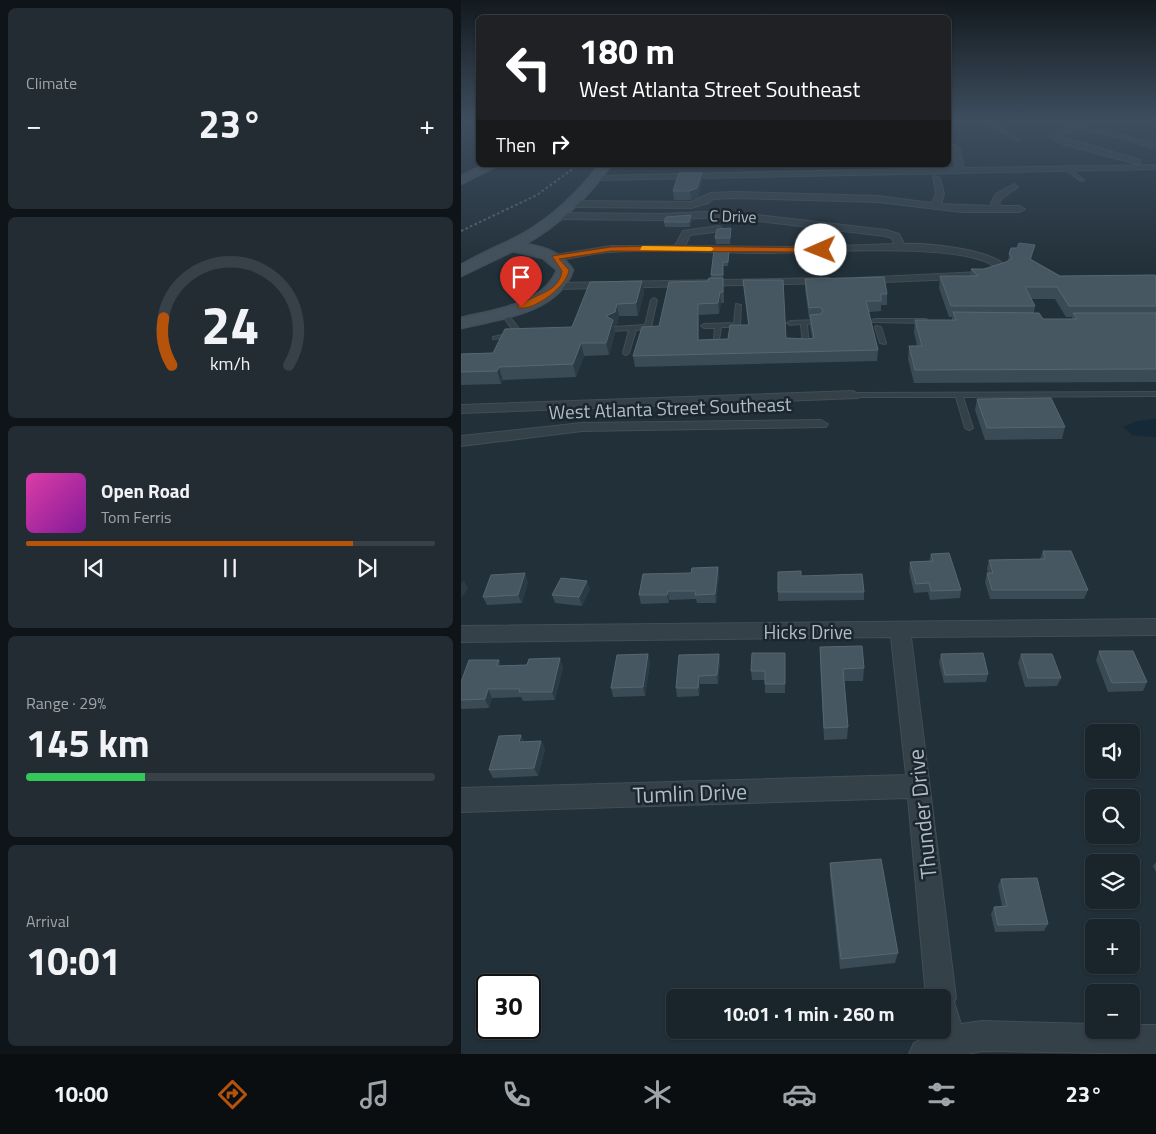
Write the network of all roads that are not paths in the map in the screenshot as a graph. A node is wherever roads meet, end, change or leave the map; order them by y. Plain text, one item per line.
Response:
1 (482, 170) edge
2 (601, 170) edge
3 (808, 170) edge
4 (957, 170) edge
5 (1069, 170) edge
6 (937, 171) edge
7 (596, 178) junction
8 (461, 180) edge
9 (1082, 180) dead end
10 (852, 187) dead end
11 (1014, 187) dead end
12 (853, 198) junction
13 (571, 204) junction
14 (691, 205) junction
15 (936, 205) junction
16 (997, 209) junction
17 (1021, 209) dead end
18 (699, 215) junction
19 (556, 216) junction
20 (539, 228) junction
21 (718, 229) edge
22 (509, 246) junction
23 (900, 247) junction
24 (679, 248) junction
25 (550, 255) junction
26 (461, 271) edge
27 (461, 281) edge
28 (559, 286) junction
29 (654, 300) dead end
30 (739, 305) dead end
31 (504, 312) junction
32 (932, 321) edge
33 (819, 322) edge
34 (461, 323) edge
35 (790, 323) dead end
36 (804, 323) junction
37 (718, 325) junction
38 (704, 326) dead end
39 (633, 328) junction
40 (613, 329) edge
41 (528, 331) edge
42 (518, 332) junction
43 (495, 338) dead end
44 (883, 342) dead end
45 (715, 346) edge
46 (806, 347) edge
47 (626, 353) dead end
48 (1156, 394) edge
49 (853, 395) joint
50 (959, 396) junction
51 (461, 408) edge
52 (821, 424) dead end
53 (969, 428) dead end
54 (461, 441) edge
55 (1156, 626) edge
56 (900, 631) junction
57 (461, 634) edge
58 (919, 786) junction
59 (461, 800) edge
60 (940, 989) edge
61 (1156, 1041) edge
62 (937, 1048) edge

1 - 8 main road
2 - 7 main road
3 - 7 street
4 - 6 street
5 - 9 lane
6 - 15 street
7 - 13 main road
10 - 12 street
11 - 16 street
12 - 14 street
12 - 15 street
13 - 14 street
13 - 19 main road
14 - 18 street
15 - 16 street
16 - 17 street
18 - 19 street, C Drive
18 - 23 street, C Drive
19 - 20 main road
20 - 22 main road
20 - 25 main road
21 - 24 street
22 - 25 main road
22 - 26 main road
22 - 27 main road
23 - 24 street
23 - 28 street
24 - 25 street
25 - 28 main road
28 - 31 main road
29 - 39 lane
30 - 37 lane
31 - 34 main road
31 - 42 lane
32 - 44 lane
33 - 36 lane
35 - 36 lane
36 - 46 lane
37 - 38 lane
37 - 45 lane
39 - 40 lane
39 - 47 lane
41 - 42 lane
42 - 43 lane
48 - 50 lane
49 - 50 lane
49 - 51 street
50 - 53 lane
52 - 54 street, West Atlanta Street Southeast
55 - 56 street, Hicks Drive
56 - 57 street, Hicks Drive
56 - 58 street, Thunder Drive
58 - 59 street, Tumlin Drive
58 - 60 street, Thunder Drive
61 - 62 street

